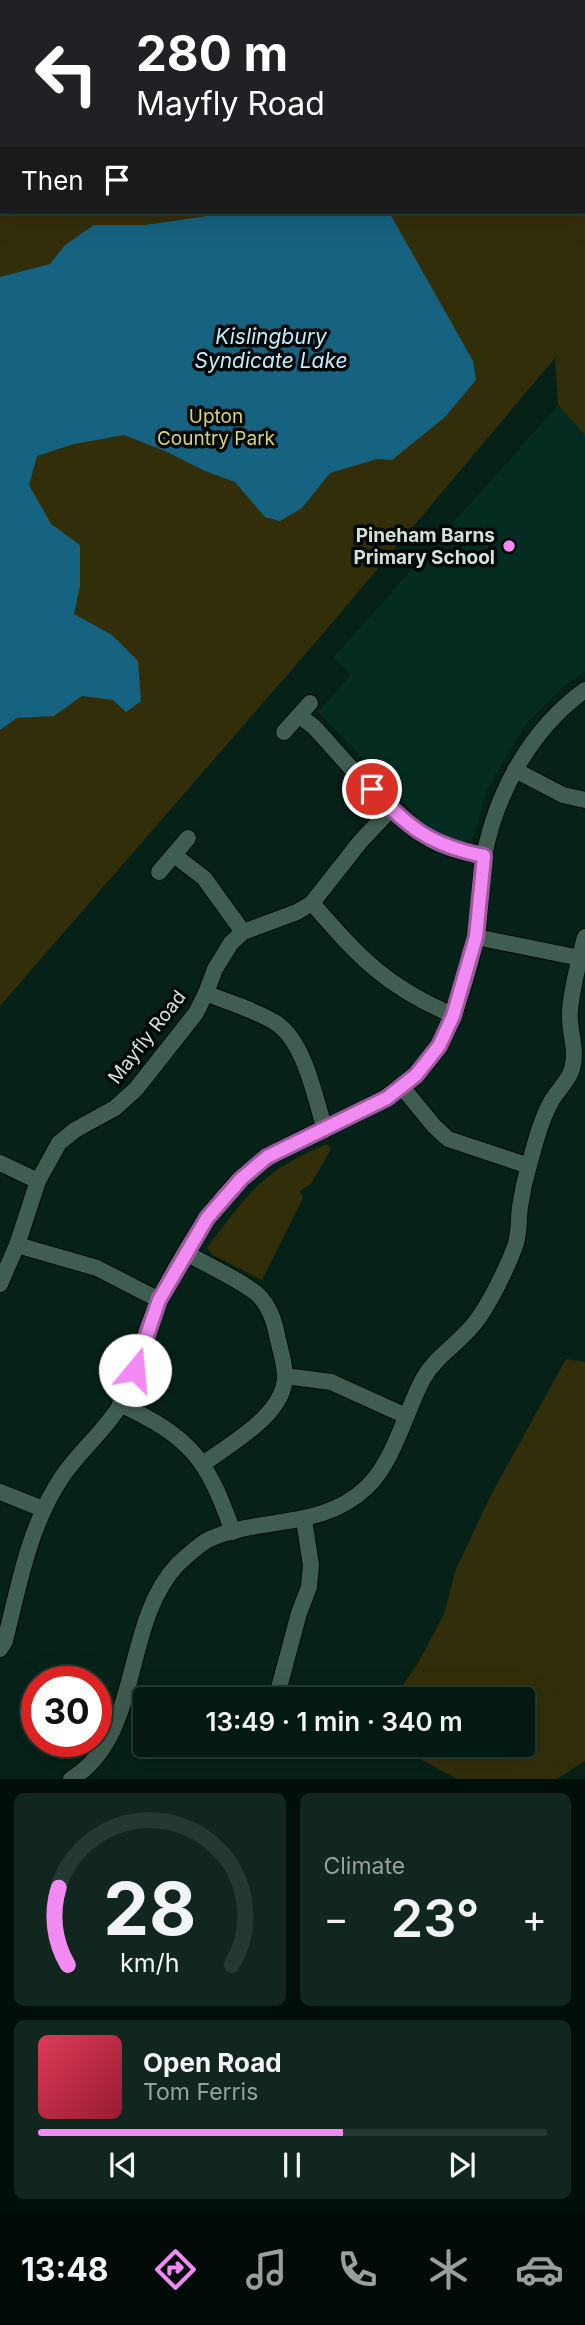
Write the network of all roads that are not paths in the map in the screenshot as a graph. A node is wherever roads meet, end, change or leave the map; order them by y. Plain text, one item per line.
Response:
1 (585, 690) edge
2 (284, 732) dead end
3 (515, 770) junction
4 (585, 800) edge
5 (391, 809) junction
6 (188, 838) dead end
7 (174, 855) junction
8 (484, 856) junction
9 (159, 872) dead end
10 (312, 902) junction
11 (243, 932) junction
12 (476, 937) junction
13 (585, 937) edge
14 (579, 958) junction
15 (206, 993) junction
16 (453, 1016) junction
17 (402, 1087) junction
18 (325, 1130) junction
19 (0, 1163) edge
20 (529, 1166) junction
21 (38, 1181) junction
22 (18, 1245) junction
23 (186, 1253) junction
24 (0, 1284) edge
25 (159, 1300) junction
26 (285, 1376) junction
27 (120, 1404) junction
28 (406, 1416) junction
29 (203, 1464) junction
30 (0, 1492) edge
31 (43, 1509) junction
32 (303, 1520) junction
33 (233, 1532) junction
34 (0, 1649) edge
35 (279, 1687) edge
36 (71, 1779) edge

1 - 3 street
2 - 5 street
3 - 4 street
3 - 8 street
5 - 8 street
5 - 10 street
6 - 7 street
7 - 9 street
7 - 11 street
8 - 12 street
10 - 11 street
10 - 16 street
11 - 15 street, Mayfly Road
12 - 14 street
12 - 16 street
13 - 14 street
14 - 20 street
15 - 18 street
15 - 21 street, Mayfly Road
16 - 17 street
17 - 18 street
17 - 20 street
18 - 23 street
19 - 21 street
20 - 28 street
21 - 22 street, Mayfly Road
22 - 24 street, Mayfly Road
22 - 25 street
23 - 25 street
23 - 26 street
25 - 27 street
26 - 28 street
26 - 29 street
27 - 29 street
27 - 31 street
28 - 32 street
29 - 33 street
30 - 31 street
31 - 34 street
32 - 33 street
32 - 35 street
33 - 36 street

